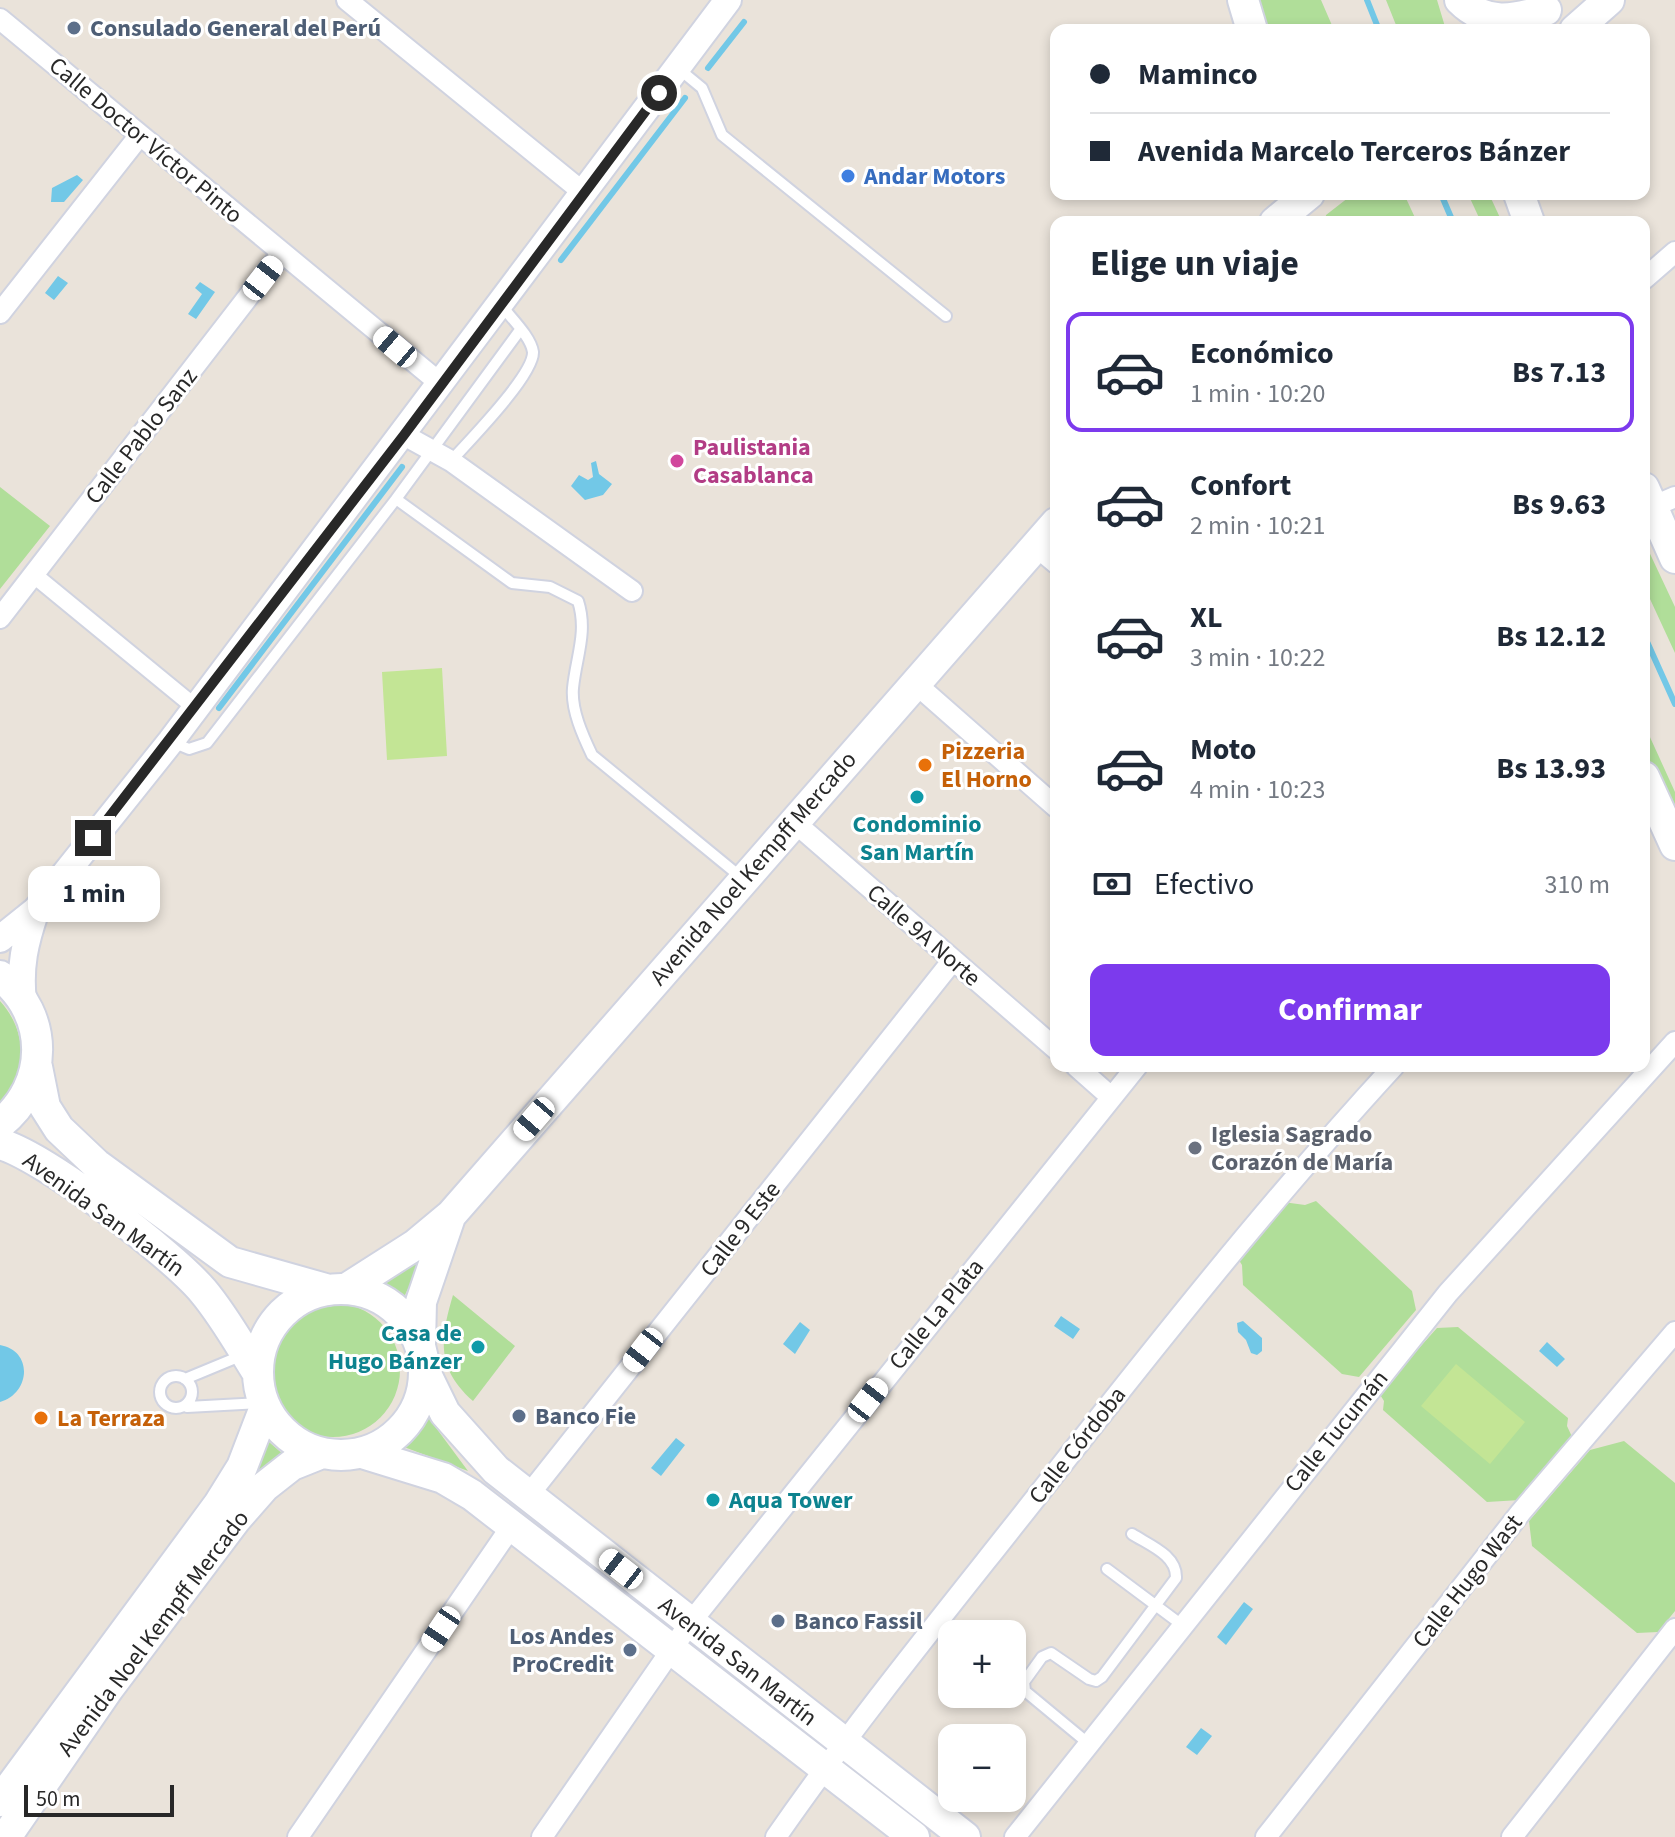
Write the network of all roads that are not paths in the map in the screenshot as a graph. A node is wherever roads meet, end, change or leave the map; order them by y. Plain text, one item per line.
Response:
1 (10, 0) edge
2 (347, 0) edge
3 (728, 0) edge
4 (1243, 0) edge
5 (1458, 0) edge
6 (1609, 0) edge
7 (1551, 5) edge
8 (0, 11) edge
9 (0, 19) edge
10 (1250, 24) edge
11 (1464, 24) edge
12 (1527, 24) edge
13 (1582, 24) edge
14 (678, 68) junction
15 (140, 135) junction
16 (584, 193) junction
17 (1309, 200) edge
18 (1284, 216) edge
19 (1675, 252) edge
20 (282, 253) junction
21 (1650, 274) edge
22 (501, 305) junction
23 (0, 313) edge
24 (946, 316) dead end
25 (520, 330) junction
26 (441, 384) junction
27 (404, 435) junction
28 (442, 456) junction
29 (1657, 498) edge
30 (396, 499) junction
31 (1047, 555) edge
32 (1675, 558) edge
33 (34, 575) junction
34 (632, 591) dead end
35 (0, 618) edge
36 (916, 684) junction
37 (196, 708) junction
38 (171, 741) junction
39 (1650, 797) edge
40 (1050, 802) edge
41 (793, 821) junction
42 (1675, 845) edge
43 (743, 879) junction
44 (36, 910) junction
45 (0, 939) edge
46 (953, 960) junction
47 (0, 976) edge
48 (23, 1001) junction
49 (1675, 1042) edge
50 (1050, 1044) edge
51 (37, 1067) junction
52 (1650, 1070) edge
53 (1083, 1072) edge
54 (1132, 1072) edge
55 (1389, 1072) edge
56 (1648, 1072) edge
57 (1111, 1097) junction
58 (0, 1124) edge
59 (0, 1144) edge
60 (451, 1215) junction
61 (337, 1290) junction
62 (1675, 1332) edge
63 (254, 1358) junction
64 (422, 1358) junction
65 (185, 1379) junction
66 (265, 1405) junction
67 (187, 1407) junction
68 (322, 1453) junction
69 (362, 1453) junction
70 (527, 1497) junction
71 (513, 1524) junction
72 (1132, 1534) dead end
73 (1107, 1569) dead end
74 (1156, 1606) junction
75 (690, 1623) junction
76 (1182, 1625) junction
77 (1675, 1629) edge
78 (673, 1649) junction
79 (842, 1743) junction
80 (1089, 1744) junction
81 (824, 1768) junction
82 (0, 1801) edge
83 (6, 1837) edge
84 (298, 1837) edge
85 (542, 1837) edge
86 (776, 1837) edge
87 (914, 1837) edge
88 (965, 1837) edge
89 (1015, 1837) edge
90 (1266, 1837) edge
91 (1512, 1837) edge

1 - 8 street
2 - 16 street
3 - 14 street
4 - 10 main road
5 - 7 main road
5 - 11 main road
6 - 13 main road
7 - 12 main road
9 - 15 street, Calle Doctor Víctor Pinto
14 - 16 street
14 - 24 lane
15 - 20 street, Calle Doctor Víctor Pinto
15 - 23 street
16 - 22 street
17 - 18 main road
19 - 21 street
20 - 26 street, Calle Doctor Víctor Pinto
20 - 33 street, Calle Pablo Sanz
22 - 25 lane
22 - 26 street
25 - 28 lane
25 - 28 lane
26 - 27 street
27 - 28 street
27 - 37 street
28 - 30 lane
28 - 34 street
29 - 32 main road
30 - 38 lane
30 - 43 lane
31 - 36 main road, Avenida Noel Kempff Mercado
33 - 35 street, Calle Pablo Sanz
33 - 37 street
36 - 40 street
36 - 41 main road, Avenida Noel Kempff Mercado
37 - 38 street
38 - 44 street
39 - 42 main road
41 - 43 main road, Avenida Noel Kempff Mercado
41 - 46 street, Calle 9A Norte
43 - 60 main road, Avenida Noel Kempff Mercado
44 - 45 street
44 - 48 street
46 - 50 street, Calle 9A Norte
46 - 70 street, Calle 9 Este
47 - 48 main road
48 - 51 main road, Avenida San Martín
49 - 52 street, Calle Tucumán
51 - 58 main road
51 - 61 main road, Avenida San Martín
53 - 57 street
54 - 57 street, Calle La Plata
55 - 79 street, Calle Córdoba
56 - 76 street, Calle Tucumán
57 - 75 street, Calle La Plata
59 - 63 main road, Avenida San Martín
60 - 61 main road, Avenida Noel Kempff Mercado
60 - 64 main road, Avenida Noel Kempff Mercado
61 - 63 main road
61 - 64 main road
62 - 90 street, Calle Hugo Wast
63 - 65 lane
63 - 66 main road
64 - 69 main road
64 - 70 main road, Avenida San Martín
65 - 67 lane
65 - 67 lane
66 - 67 lane
66 - 68 main road
66 - 82 main road, Avenida Noel Kempff Mercado
68 - 69 main road
68 - 83 main road, Avenida Noel Kempff Mercado
69 - 71 main road, Avenida San Martín
70 - 75 main road, Avenida San Martín
71 - 78 main road, Avenida San Martín
71 - 84 street
72 - 74 lane
73 - 74 lane
74 - 76 lane
74 - 80 lane
75 - 78 street, Calle La Plata
75 - 79 main road, Avenida San Martín
76 - 80 street, Calle Tucumán
77 - 91 street
78 - 81 main road, Avenida San Martín
78 - 85 street, Calle La Plata
79 - 81 street, Calle Córdoba
79 - 88 main road, Avenida San Martín
80 - 89 street, Calle Tucumán
81 - 86 street, Calle Córdoba
81 - 87 main road, Avenida San Martín

